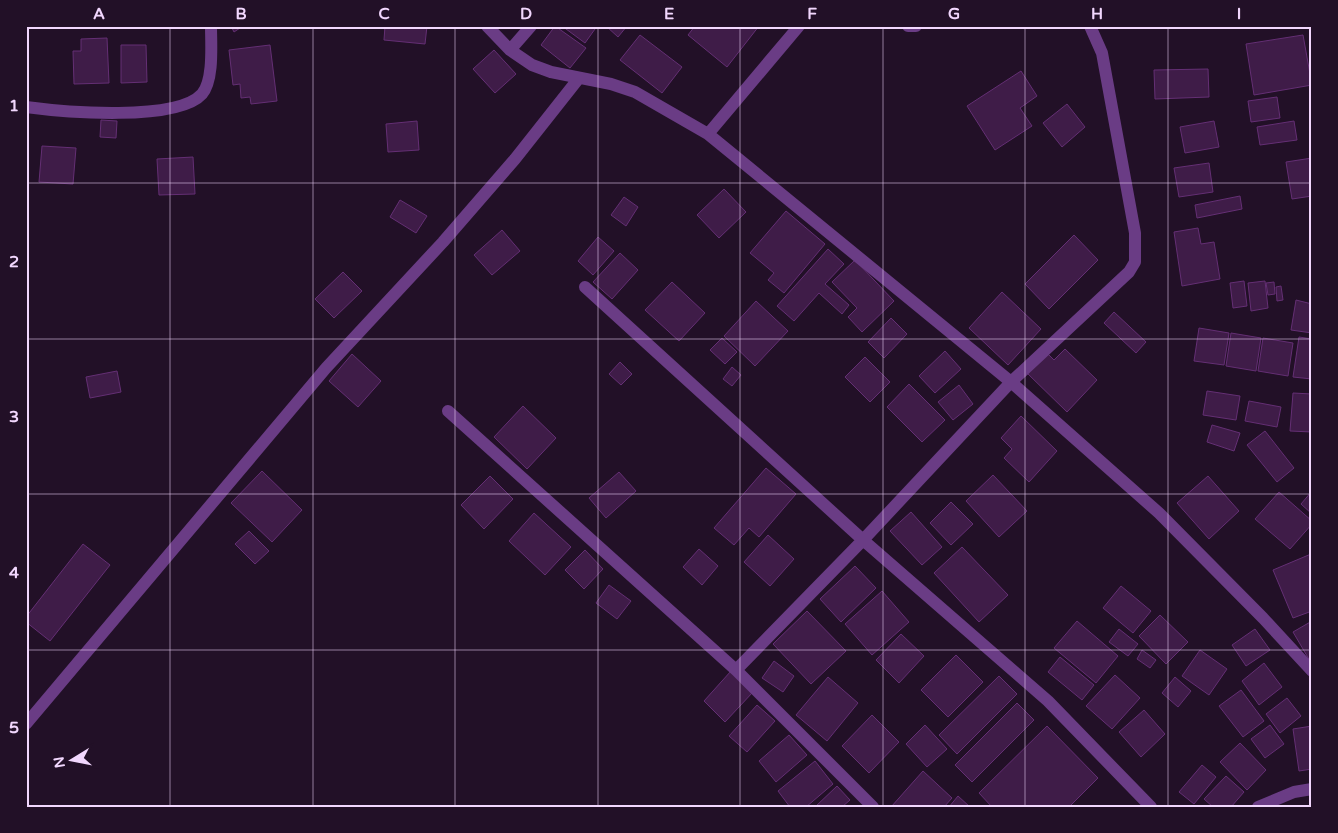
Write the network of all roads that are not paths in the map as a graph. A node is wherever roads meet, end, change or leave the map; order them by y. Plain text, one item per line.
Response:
1 (211, 26) edge
2 (486, 26) edge
3 (531, 26) edge
4 (799, 26) edge
5 (908, 26) edge
6 (916, 26) edge
7 (1090, 26) edge
8 (510, 50) junction
9 (579, 78) junction
10 (26, 107) edge
11 (708, 134) junction
12 (585, 287) dead end
13 (1011, 382) junction
14 (448, 411) dead end
15 (863, 540) junction
16 (736, 670) junction
17 (1312, 671) edge
18 (26, 724) edge
19 (1312, 789) edge
20 (873, 807) edge
21 (1151, 807) edge
22 (1258, 807) edge

1 - 10 street
2 - 8 street
3 - 8 street
4 - 11 street
5 - 6 street
7 - 13 street
8 - 9 street
9 - 11 street
9 - 18 street
11 - 13 street
12 - 15 street
13 - 15 street
13 - 17 street
14 - 16 street
15 - 16 street
15 - 21 street
16 - 20 street
19 - 22 street

